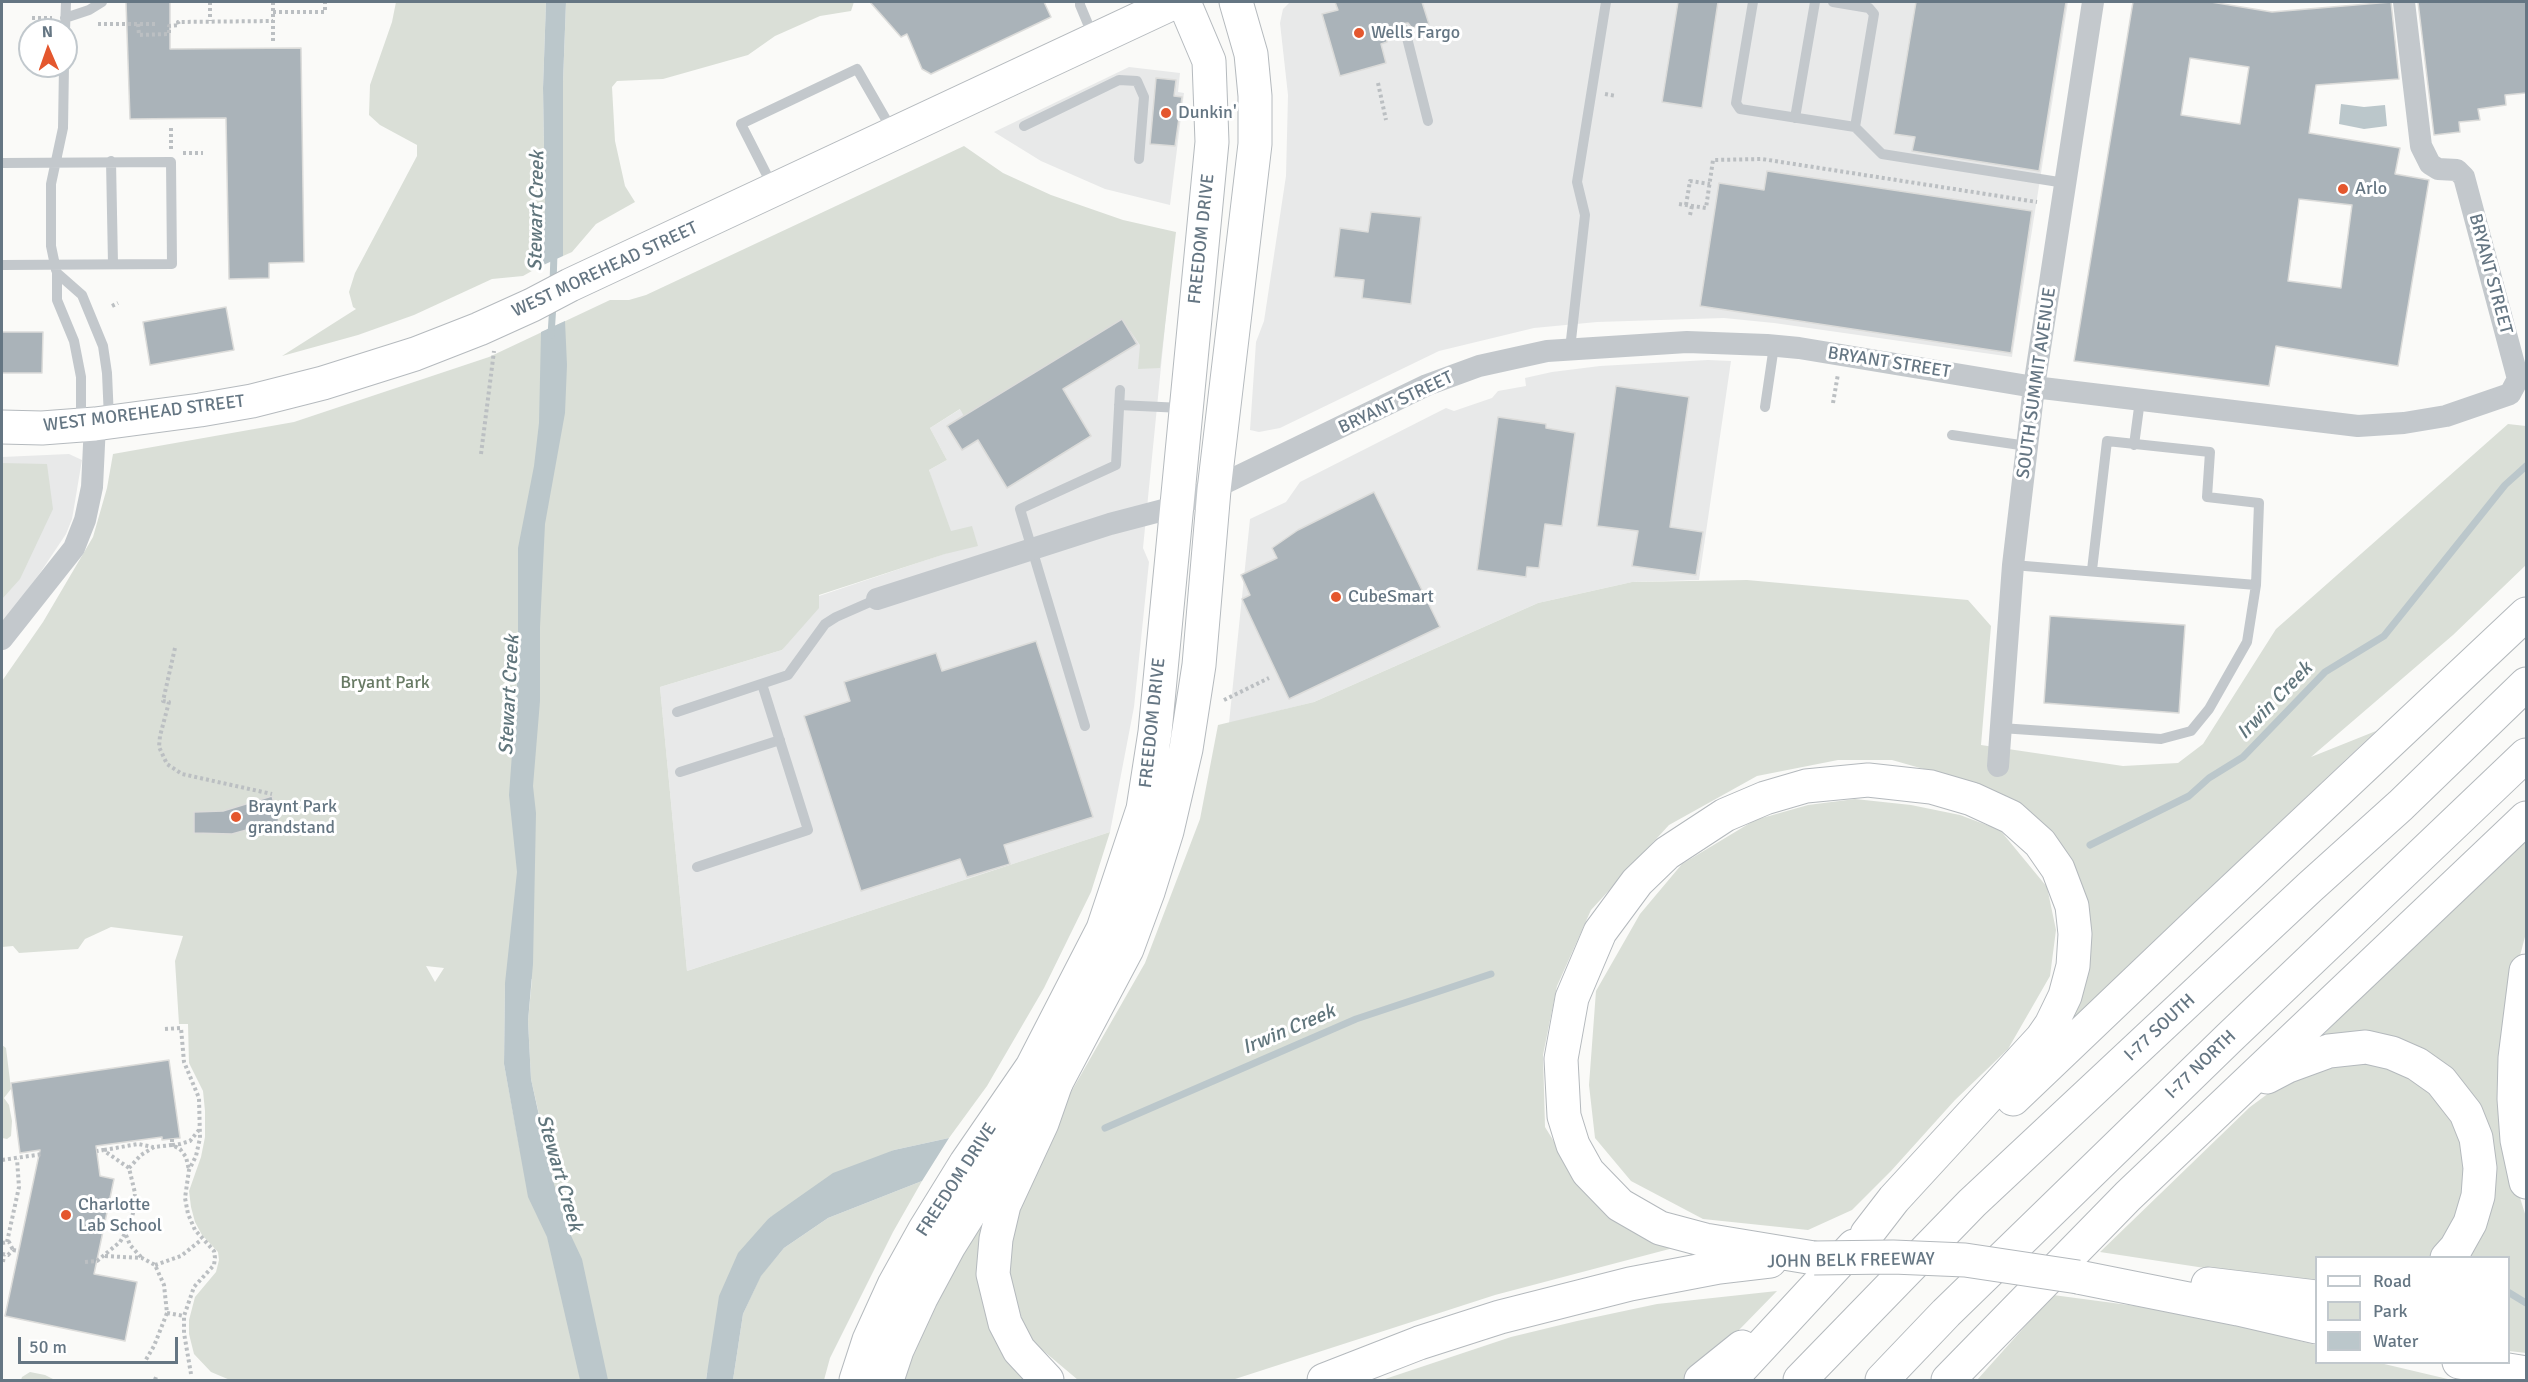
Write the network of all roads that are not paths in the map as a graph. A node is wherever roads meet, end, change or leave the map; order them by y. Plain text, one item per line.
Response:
1 (66, 2) edge
2 (102, 2) edge
3 (1080, 2) edge
4 (1174, 2) edge
5 (1184, 2) edge
6 (1236, 2) edge
7 (1606, 2) edge
8 (1753, 2) edge
9 (1815, 2) edge
10 (1833, 2) edge
11 (2093, 2) edge
12 (2404, 2) edge
13 (65, 18) joint
14 (1405, 30) dead end
15 (1094, 39) junction
16 (64, 78) edge
17 (1795, 118) junction
18 (1428, 121) dead end
19 (1024, 126) dead end
20 (1855, 127) junction
21 (893, 133) junction
22 (1139, 159) dead end
23 (111, 161) junction
24 (56, 162) junction
25 (2, 163) edge
26 (2065, 183) junction
27 (774, 189) junction
28 (2, 264) edge
29 (113, 264) junction
30 (56, 269) junction
31 (1774, 346) junction
32 (1570, 349) junction
33 (2522, 372) edge
34 (2034, 387) junction
35 (1120, 390) dead end
36 (2140, 400) junction
37 (1119, 405) junction
38 (1765, 406) dead end
39 (1185, 408) junction
40 (95, 424) junction
41 (2, 427) edge
42 (1952, 435) dead end
43 (2134, 445) junction
44 (2027, 446) junction
45 (1214, 490) junction
46 (1175, 507) junction
47 (1033, 549) junction
48 (2013, 565) junction
49 (2092, 570) junction
50 (2256, 585) junction
51 (878, 599) joint
52 (2526, 614) edge
53 (2, 639) edge
54 (762, 684) junction
55 (2526, 684) edge
56 (677, 712) dead end
57 (1085, 726) dead end
58 (2001, 728) junction
59 (780, 740) junction
60 (2526, 755) edge
61 (1998, 766) dead end
62 (680, 772) dead end
63 (2526, 818) edge
64 (697, 867) dead end
65 (2526, 971) edge
66 (1056, 1083) junction
67 (2232, 1098) junction
68 (2526, 1182) edge
69 (1867, 1234) junction
70 (2448, 1256) edge
71 (1814, 1273) junction
72 (2078, 1277) junction
73 (2315, 1297) edge
74 (2315, 1328) edge
75 (2470, 1364) edge
76 (2526, 1374) edge
77 (856, 1380) edge
78 (887, 1380) edge
79 (1047, 1380) edge
80 (1324, 1380) edge
81 (1701, 1380) edge
82 (1730, 1380) edge
83 (1800, 1380) edge
84 (1882, 1380) edge
85 (1948, 1380) edge

1 - 13 lane
2 - 13 lane
3 - 15 lane
4 - 15 main road, WEST MOREHEAD STREET
5 - 39 main road, FREEDOM DRIVE
6 - 45 main road, FREEDOM DRIVE
7 - 32 lane
8 - 17 lane
9 - 17 lane
10 - 20 lane
11 - 26 street, SOUTH SUMMIT AVENUE
12 - 33 street, BRYANT STREET
14 - 18 lane
15 - 21 main road, WEST MOREHEAD STREET
16 - 24 lane
17 - 20 lane
19 - 22 lane
20 - 26 lane
21 - 27 main road, WEST MOREHEAD STREET
21 - 27 lane
23 - 24 lane
23 - 29 lane
23 - 29 lane
24 - 25 lane
24 - 30 lane
26 - 34 street, SOUTH SUMMIT AVENUE
27 - 40 main road, WEST MOREHEAD STREET
28 - 30 lane
29 - 30 lane
30 - 40 lane
30 - 40 lane
31 - 32 street, BRYANT STREET
31 - 34 street, BRYANT STREET
31 - 38 lane
32 - 45 street, BRYANT STREET
33 - 36 street, BRYANT STREET
34 - 36 street, BRYANT STREET
34 - 44 street, SOUTH SUMMIT AVENUE
35 - 37 lane
36 - 43 lane
37 - 39 lane
37 - 47 lane
39 - 46 main road, FREEDOM DRIVE
40 - 41 main road, WEST MOREHEAD STREET
40 - 53 street
42 - 44 lane
43 - 49 lane
43 - 50 lane
44 - 48 street, SOUTH SUMMIT AVENUE
45 - 46 street, BRYANT STREET
45 - 66 main road, FREEDOM DRIVE
46 - 47 street, BRYANT STREET
46 - 77 main road, FREEDOM DRIVE
47 - 51 street, BRYANT STREET
47 - 57 lane
48 - 49 lane
48 - 58 street, SOUTH SUMMIT AVENUE
49 - 50 lane
50 - 58 lane
51 - 54 lane
52 - 69 main road
54 - 56 lane
54 - 59 lane
55 - 83 main road, I-77 SOUTH
58 - 61 street, SOUTH SUMMIT AVENUE
59 - 62 lane
59 - 64 lane
60 - 84 main road, I-77 NORTH
63 - 67 main road
65 - 68 main road
66 - 78 main road, FREEDOM DRIVE
66 - 79 main road
67 - 70 main road
67 - 85 main road
69 - 71 main road
69 - 71 main road
71 - 72 main road, JOHN BELK FREEWAY, bridge
71 - 80 main road, JOHN BELK FREEWAY
71 - 81 main road
71 - 82 main road
72 - 73 main road
72 - 74 main road, JOHN BELK FREEWAY
75 - 76 main road

